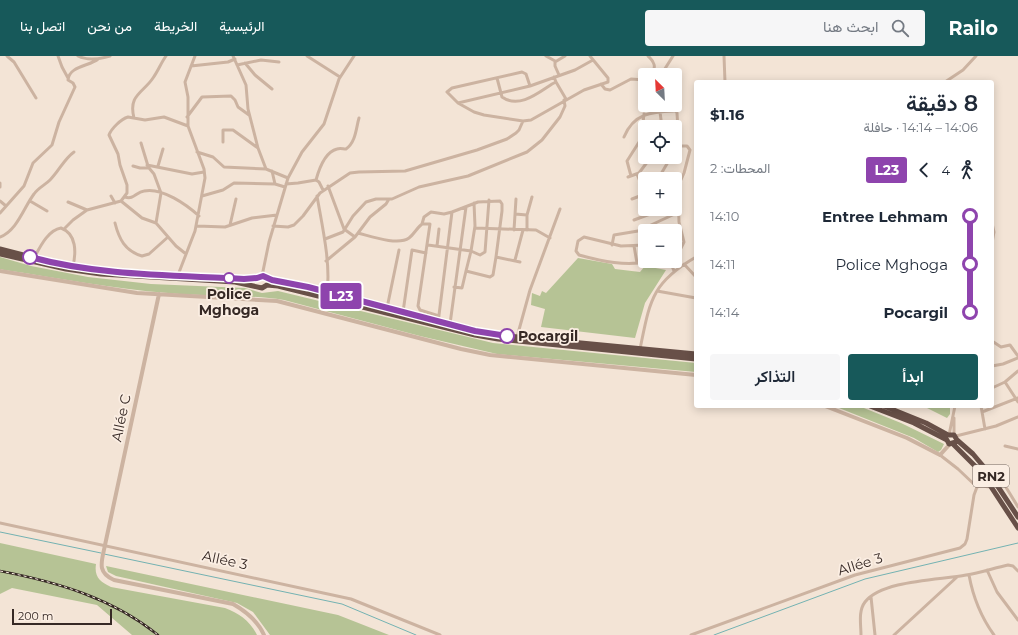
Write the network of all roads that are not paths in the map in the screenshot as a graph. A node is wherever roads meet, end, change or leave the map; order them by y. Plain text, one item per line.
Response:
1 (7, 56) edge
2 (58, 56) edge
3 (78, 56) edge
4 (110, 56) edge
5 (166, 56) edge
6 (195, 56) edge
7 (308, 56) edge
8 (354, 56) edge
9 (546, 56) edge
10 (565, 56) edge
11 (648, 56) edge
12 (672, 56) edge
13 (724, 56) edge
14 (976, 56) edge
15 (234, 58) edge
16 (592, 58) edge
17 (98, 59) junction
18 (555, 61) junction
19 (279, 62) dead end
20 (245, 63) junction
21 (237, 65) junction
22 (191, 66) junction
23 (655, 68) edge
24 (665, 68) edge
25 (559, 75) junction
26 (340, 77) junction
27 (554, 77) junction
28 (68, 78) junction
29 (497, 78) junction
30 (638, 80) edge
31 (725, 80) edge
32 (949, 80) edge
33 (556, 82) junction
34 (601, 84) junction
35 (530, 86) junction
36 (272, 89) dead end
37 (501, 93) junction
38 (36, 98) dead end
39 (565, 100) junction
40 (458, 103) junction
41 (660, 112) joint
42 (644, 114) junction
43 (249, 115) junction
44 (187, 117) junction
45 (134, 118) junction
46 (359, 118) dead end
47 (643, 120) edge
48 (661, 120) edge
49 (523, 121) junction
50 (188, 126) junction
51 (624, 137) dead end
52 (223, 142) dead end
53 (141, 143) dead end
54 (638, 144) edge
55 (682, 146) edge
56 (258, 148) junction
57 (163, 149) dead end
58 (74, 152) dead end
59 (197, 152) junction
60 (646, 164) edge
61 (133, 166) dead end
62 (158, 166) junction
63 (148, 167) junction
64 (266, 169) junction
65 (272, 171) junction
66 (204, 172) junction
67 (637, 174) joint
68 (682, 177) edge
69 (288, 178) junction
70 (316, 180) junction
71 (0, 183) edge
72 (275, 184) junction
73 (285, 185) junction
74 (328, 186) junction
75 (0, 187) edge
76 (323, 190) junction
77 (161, 193) junction
78 (111, 196) dead end
79 (202, 196) junction
80 (317, 196) junction
81 (124, 197) junction
82 (532, 197) dead end
83 (638, 197) edge
84 (236, 199) dead end
85 (389, 199) junction
86 (516, 199) dead end
87 (632, 199) dead end
88 (489, 200) junction
89 (0, 201) edge
90 (30, 201) junction
91 (121, 201) junction
92 (68, 202) dead end
93 (115, 203) junction
94 (474, 203) junction
95 (6, 206) junction
96 (466, 207) junction
97 (560, 209) dead end
98 (88, 210) junction
99 (47, 211) dead end
100 (452, 212) junction
101 (0, 213) edge
102 (515, 214) junction
103 (276, 215) junction
104 (528, 215) junction
105 (199, 216) junction
106 (645, 216) edge
107 (670, 216) edge
108 (634, 220) dead end
109 (115, 223) dead end
110 (156, 223) junction
111 (422, 224) junction
112 (197, 226) junction
113 (230, 226) junction
114 (273, 226) junction
115 (474, 228) junction
116 (64, 229) junction
117 (439, 229) dead end
118 (486, 229) junction
119 (500, 229) junction
120 (344, 230) junction
121 (514, 230) junction
122 (525, 230) junction
123 (358, 233) junction
124 (682, 236) edge
125 (0, 237) edge
126 (168, 237) junction
127 (354, 237) junction
128 (550, 238) junction
129 (325, 239) junction
130 (428, 245) junction
131 (612, 245) junction
132 (638, 245) edge
133 (436, 246) junction
134 (634, 246) junction
135 (682, 246) edge
136 (448, 248) junction
137 (0, 249) edge
138 (399, 250) dead end
139 (461, 250) junction
140 (471, 251) junction
141 (426, 253) junction
142 (0, 254) edge
143 (186, 254) junction
144 (496, 257) junction
145 (34, 258) junction
146 (694, 258) edge
147 (515, 260) junction
148 (326, 261) junction
149 (520, 262) dead end
150 (637, 263) joint
151 (684, 264) junction
152 (73, 266) junction
153 (673, 268) edge
154 (0, 271) edge
155 (466, 271) junction
156 (674, 271) junction
157 (178, 275) junction
158 (694, 275) edge
159 (259, 277) junction
160 (268, 279) junction
161 (258, 286) junction
162 (267, 286) junction
163 (454, 287) junction
164 (657, 291) junction
165 (327, 292) junction
166 (159, 294) junction
167 (694, 298) edge
168 (387, 308) junction
169 (403, 312) junction
170 (439, 315) junction
171 (438, 322) junction
172 (450, 324) junction
173 (517, 337) junction
174 (994, 343) edge
175 (640, 348) junction
176 (694, 354) edge
177 (1018, 357) edge
178 (694, 359) edge
179 (994, 366) edge
180 (1018, 371) edge
181 (694, 375) edge
182 (1005, 382) junction
183 (994, 387) edge
184 (1017, 400) edge
185 (830, 408) edge
186 (875, 408) edge
187 (889, 408) edge
188 (956, 408) edge
189 (981, 408) edge
190 (994, 408) edge
191 (994, 408) edge
192 (982, 412) junction
193 (954, 416) junction
194 (1018, 418) edge
195 (984, 429) junction
196 (952, 439) junction
197 (1005, 446) dead end
198 (1018, 449) edge
199 (940, 455) junction
200 (976, 487) junction
201 (996, 487) junction
202 (1018, 507) edge
203 (1018, 517) edge
204 (0, 524) edge
205 (1018, 528) edge
206 (105, 547) junction
207 (987, 570) junction
208 (1018, 572) edge
209 (969, 575) junction
210 (958, 577) junction
211 (871, 597) junction
212 (1018, 620) edge
213 (264, 635) edge
214 (440, 635) edge
215 (691, 635) edge
216 (861, 635) edge
217 (875, 635) edge
218 (894, 635) edge
219 (994, 635) edge

1 - 38 street
2 - 28 street
3 - 17 street
4 - 17 street
5 - 45 street
6 - 22 street
7 - 26 street
8 - 26 street
9 - 18 street
10 - 18 street
11 - 23 street
12 - 24 street
13 - 31 street
14 - 32 street
15 - 21 street
15 - 22 street
16 - 25 street
16 - 34 street
17 - 28 street
18 - 25 street
19 - 20 street
20 - 21 street
20 - 36 street
21 - 43 street
22 - 44 street
25 - 27 street
26 - 69 street
27 - 33 street
27 - 35 street
28 - 95 street
29 - 35 street
29 - 37 street
29 - 40 street
30 - 34 street
33 - 37 street
33 - 39 street
34 - 39 street
35 - 37 street
37 - 40 street
39 - 49 street
39 - 85 street
40 - 49 street
41 - 42 street
41 - 48 street
42 - 47 street
42 - 51 street
43 - 44 street
43 - 56 street
44 - 50 street
45 - 50 street
45 - 81 street
46 - 70 street
49 - 74 street
50 - 59 street
52 - 56 street
53 - 63 street
54 - 67 street
55 - 68 street
56 - 64 street
57 - 62 street
58 - 90 street
59 - 64 street
59 - 66 street
60 - 67 street
61 - 63 street
62 - 63 street
62 - 66 street
63 - 77 street
64 - 65 street
65 - 69 street
65 - 72 street
66 - 79 street
69 - 73 street
70 - 73 street
70 - 76 street
71 - 75 street
72 - 73 street
72 - 79 street
73 - 103 street
74 - 76 street
74 - 120 street
76 - 80 street
77 - 81 street
77 - 105 street
77 - 110 street
78 - 93 street
79 - 105 street
80 - 114 street
80 - 129 street
81 - 91 street
82 - 104 street
83 - 87 street
84 - 113 street
85 - 120 street
85 - 123 street
86 - 102 street
88 - 94 street
88 - 118 street
88 - 119 street
89 - 95 street
90 - 99 street
90 - 125 street
91 - 93 street
91 - 110 street
92 - 98 street
93 - 98 street
94 - 96 street
94 - 115 street
95 - 101 street
96 - 100 street
96 - 139 street
97 - 128 street
98 - 116 street
100 - 111 street
100 - 136 street
102 - 104 street
102 - 121 street
103 - 113 street
103 - 114 street
104 - 122 street
105 - 112 street
106 - 108 street
107 - 131 street
109 - 126 street
110 - 126 street
111 - 123 street
111 - 130 street
112 - 113 street
112 - 143 street
114 - 159 street
115 - 118 street
115 - 140 street
116 - 145 street
116 - 152 street
117 - 133 street
118 - 119 street
118 - 140 street
119 - 121 street
119 - 144 street
120 - 127 street
120 - 129 street
121 - 122 street
122 - 128 street
122 - 147 street
123 - 127 street
124 - 135 street
126 - 143 street
127 - 148 street
128 - 173 street
129 - 148 street
130 - 133 street
130 - 141 street
131 - 134 street
131 - 150 street
132 - 134 street
133 - 136 street
134 - 150 street
136 - 139 street
136 - 170 street
137 - 145 highway
138 - 168 street
139 - 140 street
139 - 163 street
140 - 155 street
141 - 169 street
141 - 170 street
142 - 161 highway
143 - 157 street
144 - 147 street
144 - 155 street
145 - 152 highway
146 - 151 street
147 - 149 street
148 - 165 street
151 - 156 street
151 - 158 street
152 - 157 highway
153 - 156 street
154 - 166 street
155 - 163 street
156 - 164 street
157 - 159 highway
159 - 160 highway
159 - 161 highway
160 - 162 highway
160 - 165 highway
161 - 162 highway
162 - 178 highway
163 - 172 street
164 - 167 street
164 - 175 street
165 - 168 highway
166 - 181 street
166 - 206 street, Allée C
168 - 169 highway
169 - 171 highway
170 - 171 street
171 - 172 highway
172 - 173 highway
173 - 175 highway
174 - 177 street
175 - 176 highway
177 - 179 street
180 - 182 street
182 - 183 street
182 - 184 street
184 - 190 street
185 - 199 street
186 - 196 highway, RN2
187 - 196 highway, RN2
188 - 193 street
189 - 192 street
191 - 192 street
192 - 195 street
193 - 196 street
193 - 196 street
194 - 195 street
195 - 196 street
196 - 199 street
196 - 201 highway, RN2
197 - 198 street
199 - 200 street
200 - 201 street
200 - 215 street, Allée 3
201 - 202 street
201 - 203 highway, RN2
201 - 205 highway, RN2
204 - 206 street, Allée 3
206 - 213 street, Allée C
206 - 214 street, Allée 3
207 - 208 street
207 - 209 street
207 - 212 street
209 - 210 street
209 - 219 street
210 - 211 street
210 - 218 street
211 - 216 street
211 - 217 street

